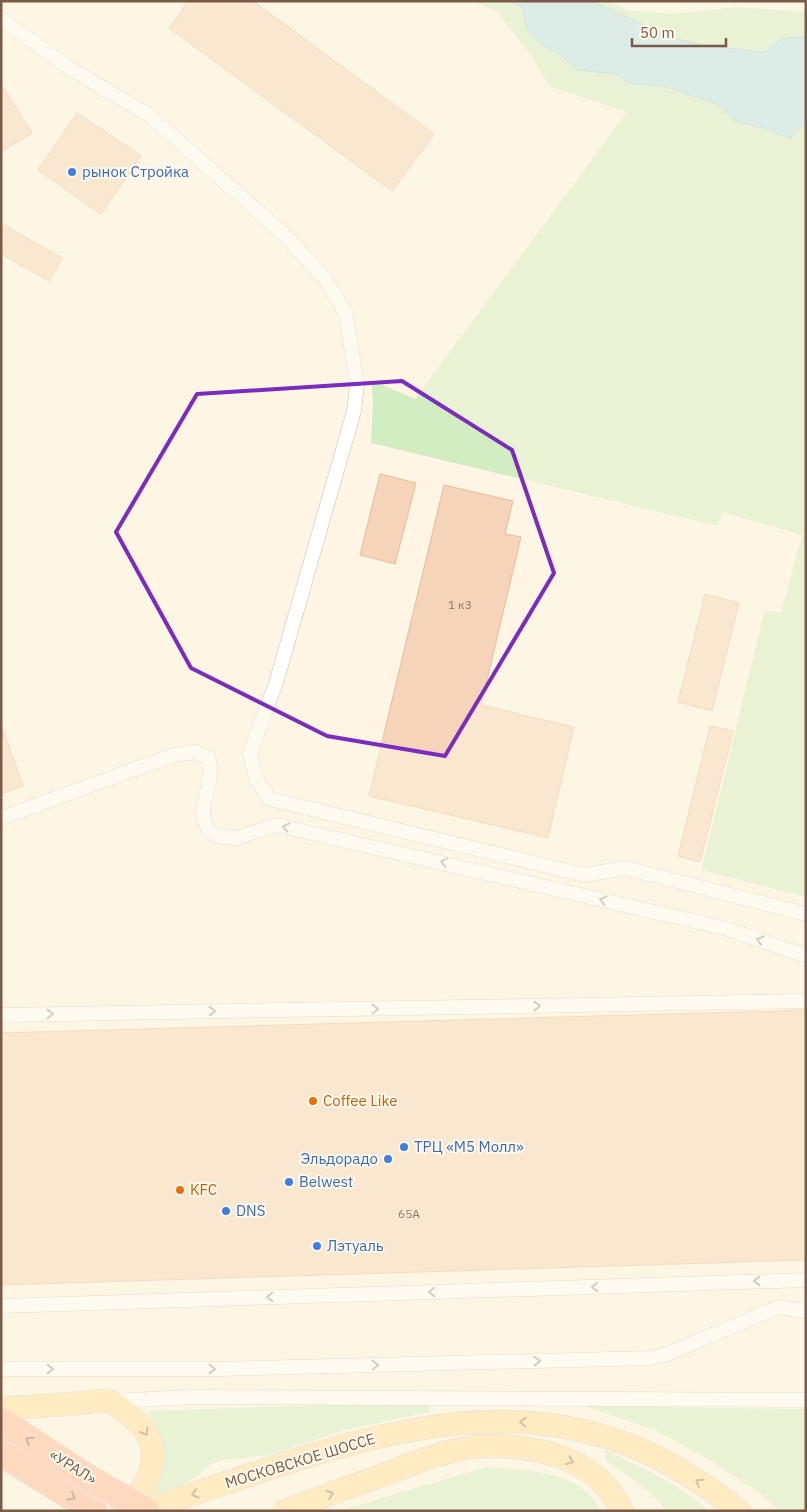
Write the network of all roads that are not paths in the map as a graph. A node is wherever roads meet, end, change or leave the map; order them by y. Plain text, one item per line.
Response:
1 (1, 19) edge
2 (1, 818) edge
3 (806, 914) edge
4 (806, 956) edge
5 (806, 1002) edge
6 (1, 1015) edge
7 (806, 1280) edge
8 (1, 1306) edge
9 (806, 1310) edge
10 (1, 1369) edge
11 (804, 1397) edge
12 (108, 1401) junction
13 (1, 1408) edge
14 (1, 1421) edge
15 (1, 1453) edge
16 (94, 1511) edge
17 (122, 1511) edge
18 (141, 1511) edge
19 (146, 1511) edge
20 (284, 1511) edge
21 (622, 1511) edge
22 (739, 1511) edge

1 - 3 street
4 -> 2 street
6 -> 5 street
7 -> 8 street
10 -> 9 street
11 - 12 street
12 - 13 main road
12 -> 17 main road
19 -> 14 highway, «УРАЛ», bridge
15 -> 16 highway, «УРАЛ»
22 -> 18 main road, МОСКОВСКОЕ ШОССЕ
20 -> 21 main road

